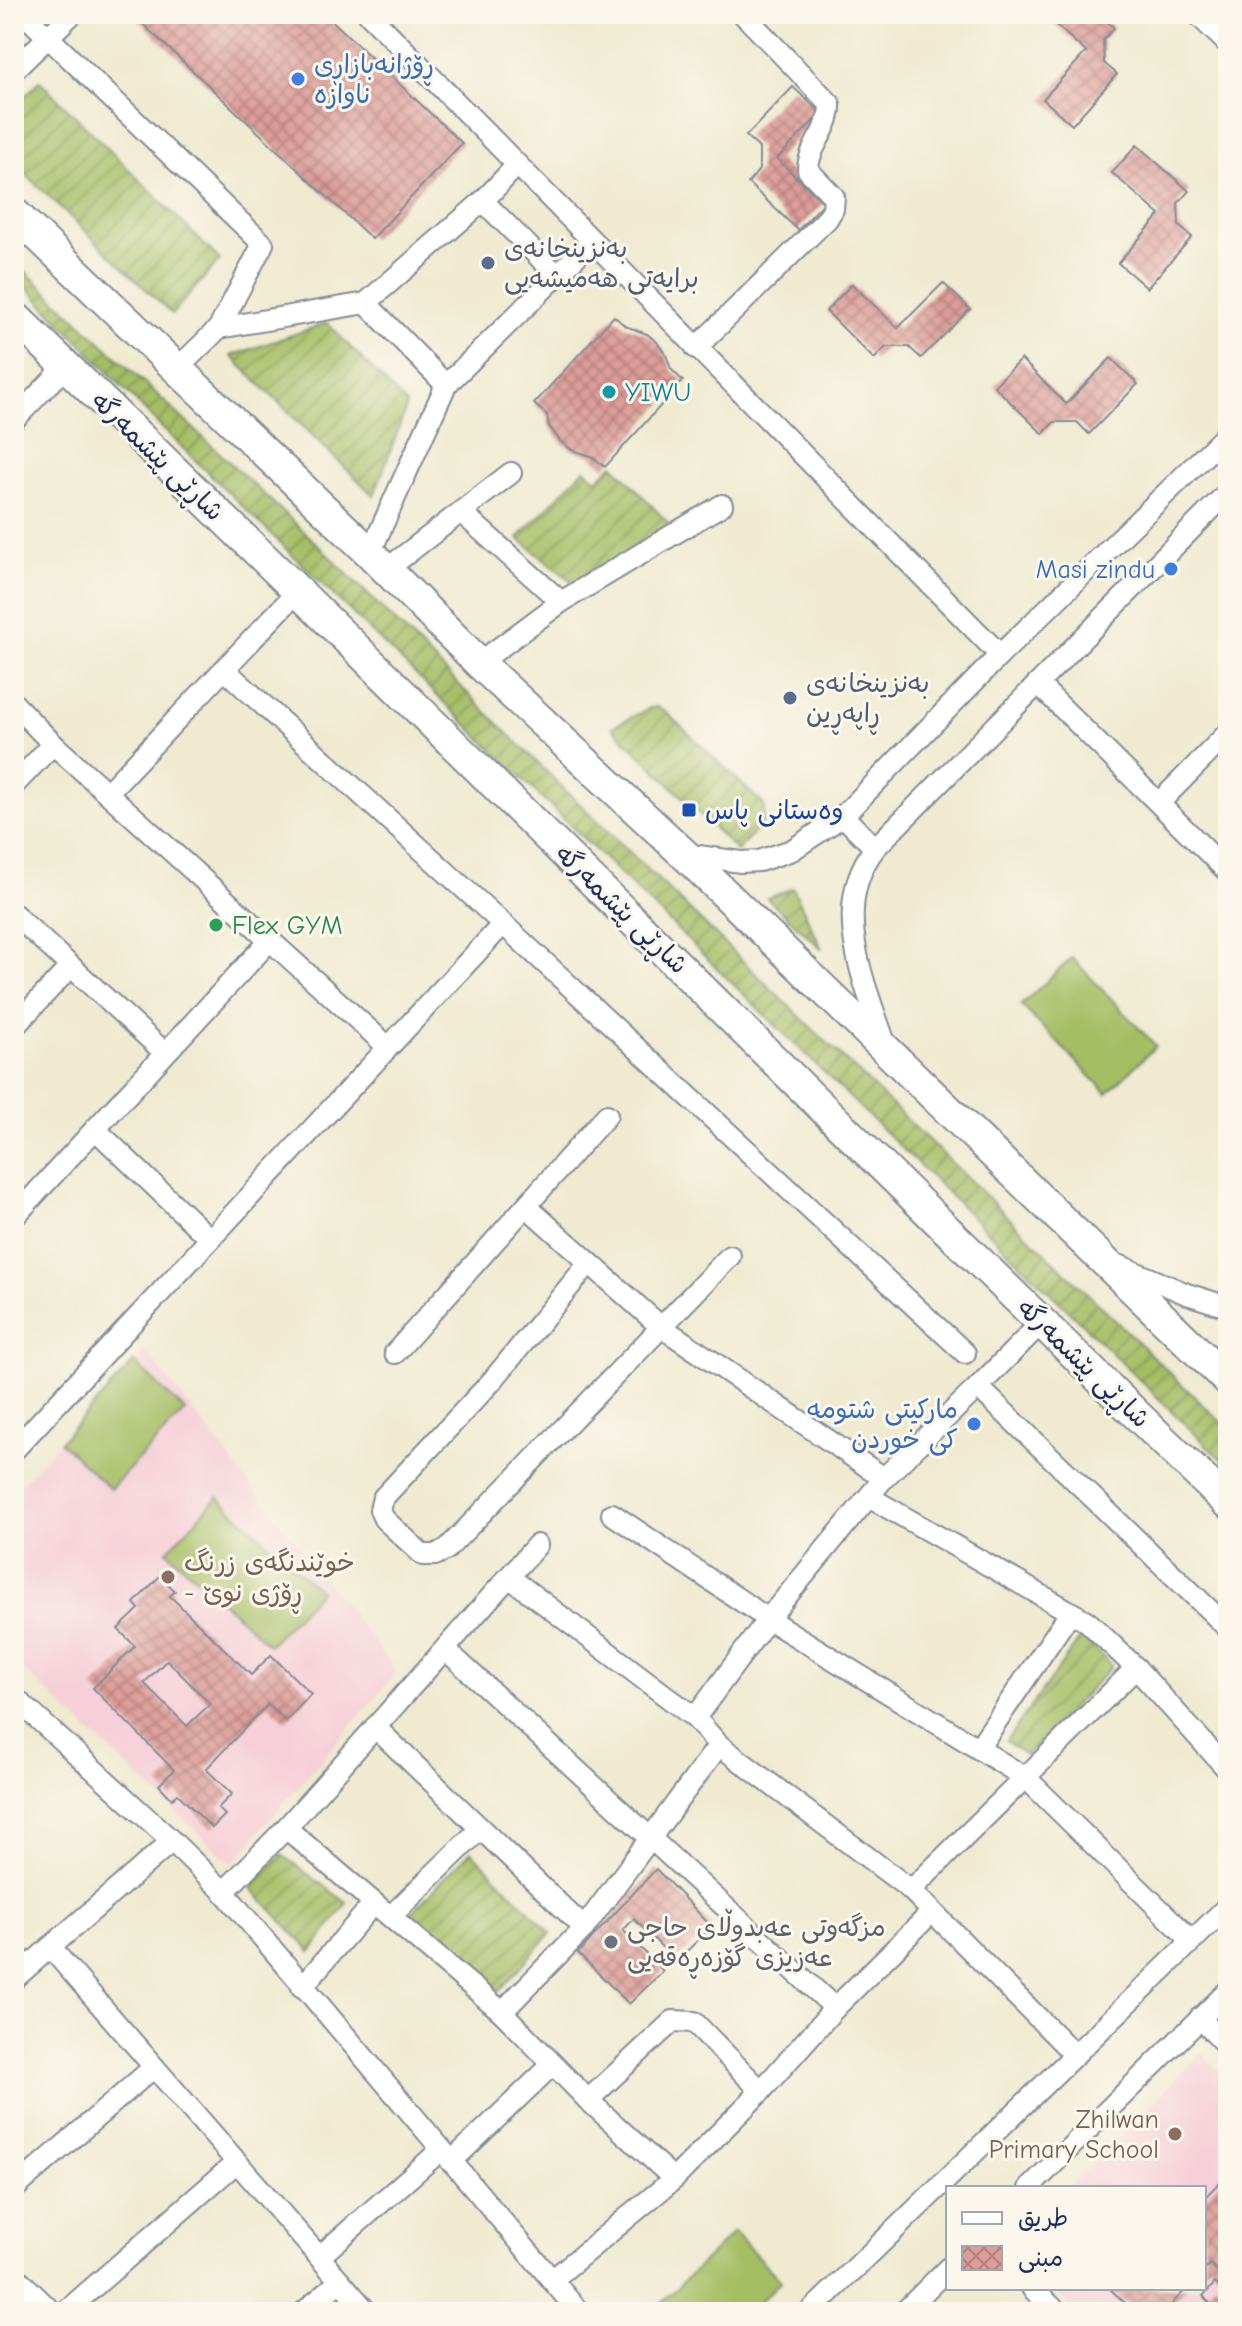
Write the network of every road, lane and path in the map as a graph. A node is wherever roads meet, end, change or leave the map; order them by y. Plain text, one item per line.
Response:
1 (24, 14) edge
2 (72, 14) edge
3 (369, 14) edge
4 (743, 14) edge
5 (1197, 14) edge
6 (47, 37) junction
7 (1228, 44) edge
8 (14, 70) edge
9 (516, 166) junction
10 (483, 201) junction
11 (14, 213) edge
12 (591, 242) junction
13 (557, 275) junction
14 (366, 303) junction
15 (14, 316) edge
16 (219, 328) junction
17 (696, 348) junction
18 (66, 366) junction
19 (176, 370) junction
20 (446, 385) junction
21 (14, 420) edge
22 (1228, 433) edge
23 (511, 473) dead end
24 (1228, 492) edge
25 (722, 505) dead end
26 (461, 512) junction
27 (379, 561) junction
28 (297, 592) junction
29 (561, 602) junction
30 (1000, 655) junction
31 (479, 663) junction
32 (225, 670) junction
33 (1038, 684) junction
34 (14, 704) edge
35 (1228, 733) edge
36 (53, 744) junction
37 (14, 785) edge
38 (108, 792) junction
39 (1159, 803) junction
40 (843, 816) junction
41 (875, 848) junction
42 (684, 854) junction
43 (1228, 872) edge
44 (14, 914) edge
45 (503, 924) junction
46 (270, 940) junction
47 (71, 966) junction
48 (14, 1027) edge
49 (388, 1047) junction
50 (165, 1053) junction
51 (889, 1054) junction
52 (607, 1115) dead end
53 (95, 1129) junction
54 (526, 1206) junction
55 (14, 1217) edge
56 (210, 1239) junction
57 (730, 1256) dead end
58 (1103, 1259) junction
59 (589, 1263) junction
60 (1228, 1307) edge
61 (1041, 1323) junction
62 (660, 1326) junction
63 (395, 1353) dead end
64 (965, 1353) dead end
65 (1228, 1381) edge
66 (978, 1387) junction
67 (14, 1450) edge
68 (884, 1478) junction
69 (869, 1497) junction
70 (1228, 1503) edge
71 (612, 1514) dead end
72 (537, 1545) dead end
73 (509, 1577) junction
74 (1070, 1613) junction
75 (768, 1619) junction
76 (1228, 1628) edge
77 (446, 1650) junction
78 (1136, 1668) junction
79 (14, 1697) edge
80 (695, 1718) junction
81 (375, 1727) junction
82 (719, 1745) junction
83 (979, 1747) junction
84 (1228, 1770) edge
85 (1026, 1778) junction
86 (286, 1828) junction
87 (480, 1829) junction
88 (648, 1837) junction
89 (172, 1841) junction
90 (911, 1890) junction
91 (224, 1892) junction
92 (374, 1903) junction
93 (1228, 1906) edge
94 (932, 1912) junction
95 (391, 1916) junction
96 (584, 1928) junction
97 (1192, 1941) junction
98 (50, 1947) junction
99 (14, 1979) edge
100 (302, 1987) junction
101 (1228, 1991) edge
102 (835, 2008) junction
103 (502, 2012) junction
104 (1200, 2018) junction
105 (1228, 2047) edge
106 (1075, 2055) junction
107 (552, 2065) junction
108 (154, 2067) junction
109 (761, 2091) junction
110 (588, 2100) junction
111 (446, 2156) junction
112 (237, 2162) junction
113 (674, 2179) junction
114 (1031, 2186) edge
115 (14, 2189) edge
116 (319, 2257) junction
117 (946, 2270) edge
118 (14, 2275) edge
119 (552, 2280) junction
120 (340, 2281) junction
121 (1034, 2290) edge
122 (52, 2312) edge
123 (65, 2312) edge
124 (304, 2312) edge
125 (367, 2312) edge
126 (579, 2312) edge
127 (810, 2312) edge
128 (904, 2312) edge
129 (1057, 2312) edge

1 - 6 street
2 - 6 street
3 - 9 street
4 - 17 street
5 - 7 street
6 - 8 street
6 - 16 street
9 - 10 street
9 - 12 street
10 - 13 street
10 - 14 street
11 - 19 highway
12 - 13 street
12 - 17 street
13 - 20 street
14 - 16 street
14 - 20 street
15 - 18 highway, شاڕێی پێشمەرگە
16 - 19 street
17 - 30 street
18 - 21 street
18 - 28 highway, شاڕێی پێشمەرگە
19 - 27 highway
20 - 27 street
22 - 30 street
23 - 26 street
24 - 33 street
25 - 29 street
26 - 27 street
26 - 29 street
27 - 31 highway
28 - 32 street
28 - 61 highway, شاڕێی پێشمەرگە
29 - 31 street
30 - 40 street
31 - 42 highway
32 - 38 street
32 - 45 street
33 - 39 street
33 - 41 street
34 - 36 street
35 - 39 street
36 - 37 street
36 - 38 street
38 - 46 street
39 - 43 street
40 - 41 street
40 - 42 street
41 - 51 street
42 - 51 highway
44 - 47 street
45 - 49 street
45 - 64 street
46 - 49 street
46 - 50 street
47 - 48 street
47 - 50 street
49 - 56 street
50 - 53 street
51 - 58 highway
52 - 54 street
53 - 55 street
53 - 56 street
54 - 59 street
54 - 63 street
56 - 67 street
57 - 62 street
58 - 60 street
58 - 65 highway
59 - 62 street
59 - 62 street
61 - 66 street
61 - 70 highway, شاڕێی پێشمەرگە
62 - 68 street
66 - 68 street
66 - 76 street
68 - 69 street
69 - 74 street
69 - 75 street
71 - 75 street
72 - 73 street
73 - 77 street
73 - 80 street
74 - 78 street
74 - 83 street
75 - 80 street
75 - 83 street
77 - 81 street
77 - 88 street
78 - 84 street
78 - 85 street
79 - 89 street
80 - 82 street
81 - 86 street
81 - 87 street
82 - 88 street
82 - 90 street
83 - 85 street
85 - 90 street
85 - 97 street
86 - 91 street
86 - 92 street
87 - 95 street
87 - 96 street
88 - 96 street
88 - 102 street
89 - 91 street
89 - 98 street
90 - 94 street
91 - 100 street
92 - 95 street
92 - 100 street
93 - 97 street
94 - 102 street
94 - 106 street
95 - 103 street
96 - 103 street
97 - 106 street
98 - 99 street
98 - 108 street
100 - 111 street
101 - 104 street
102 - 109 street
103 - 107 street
104 - 105 street
104 - 114 street
106 - 127 street
107 - 110 street
107 - 111 street
108 - 112 street
108 - 115 street
109 - 110 street
109 - 113 street
110 - 113 street
111 - 116 street
111 - 119 street
112 - 116 street
112 - 123 street
113 - 119 street
116 - 120 street
117 - 128 street
118 - 122 street
119 - 126 street
120 - 124 street
120 - 125 street
121 - 129 street

